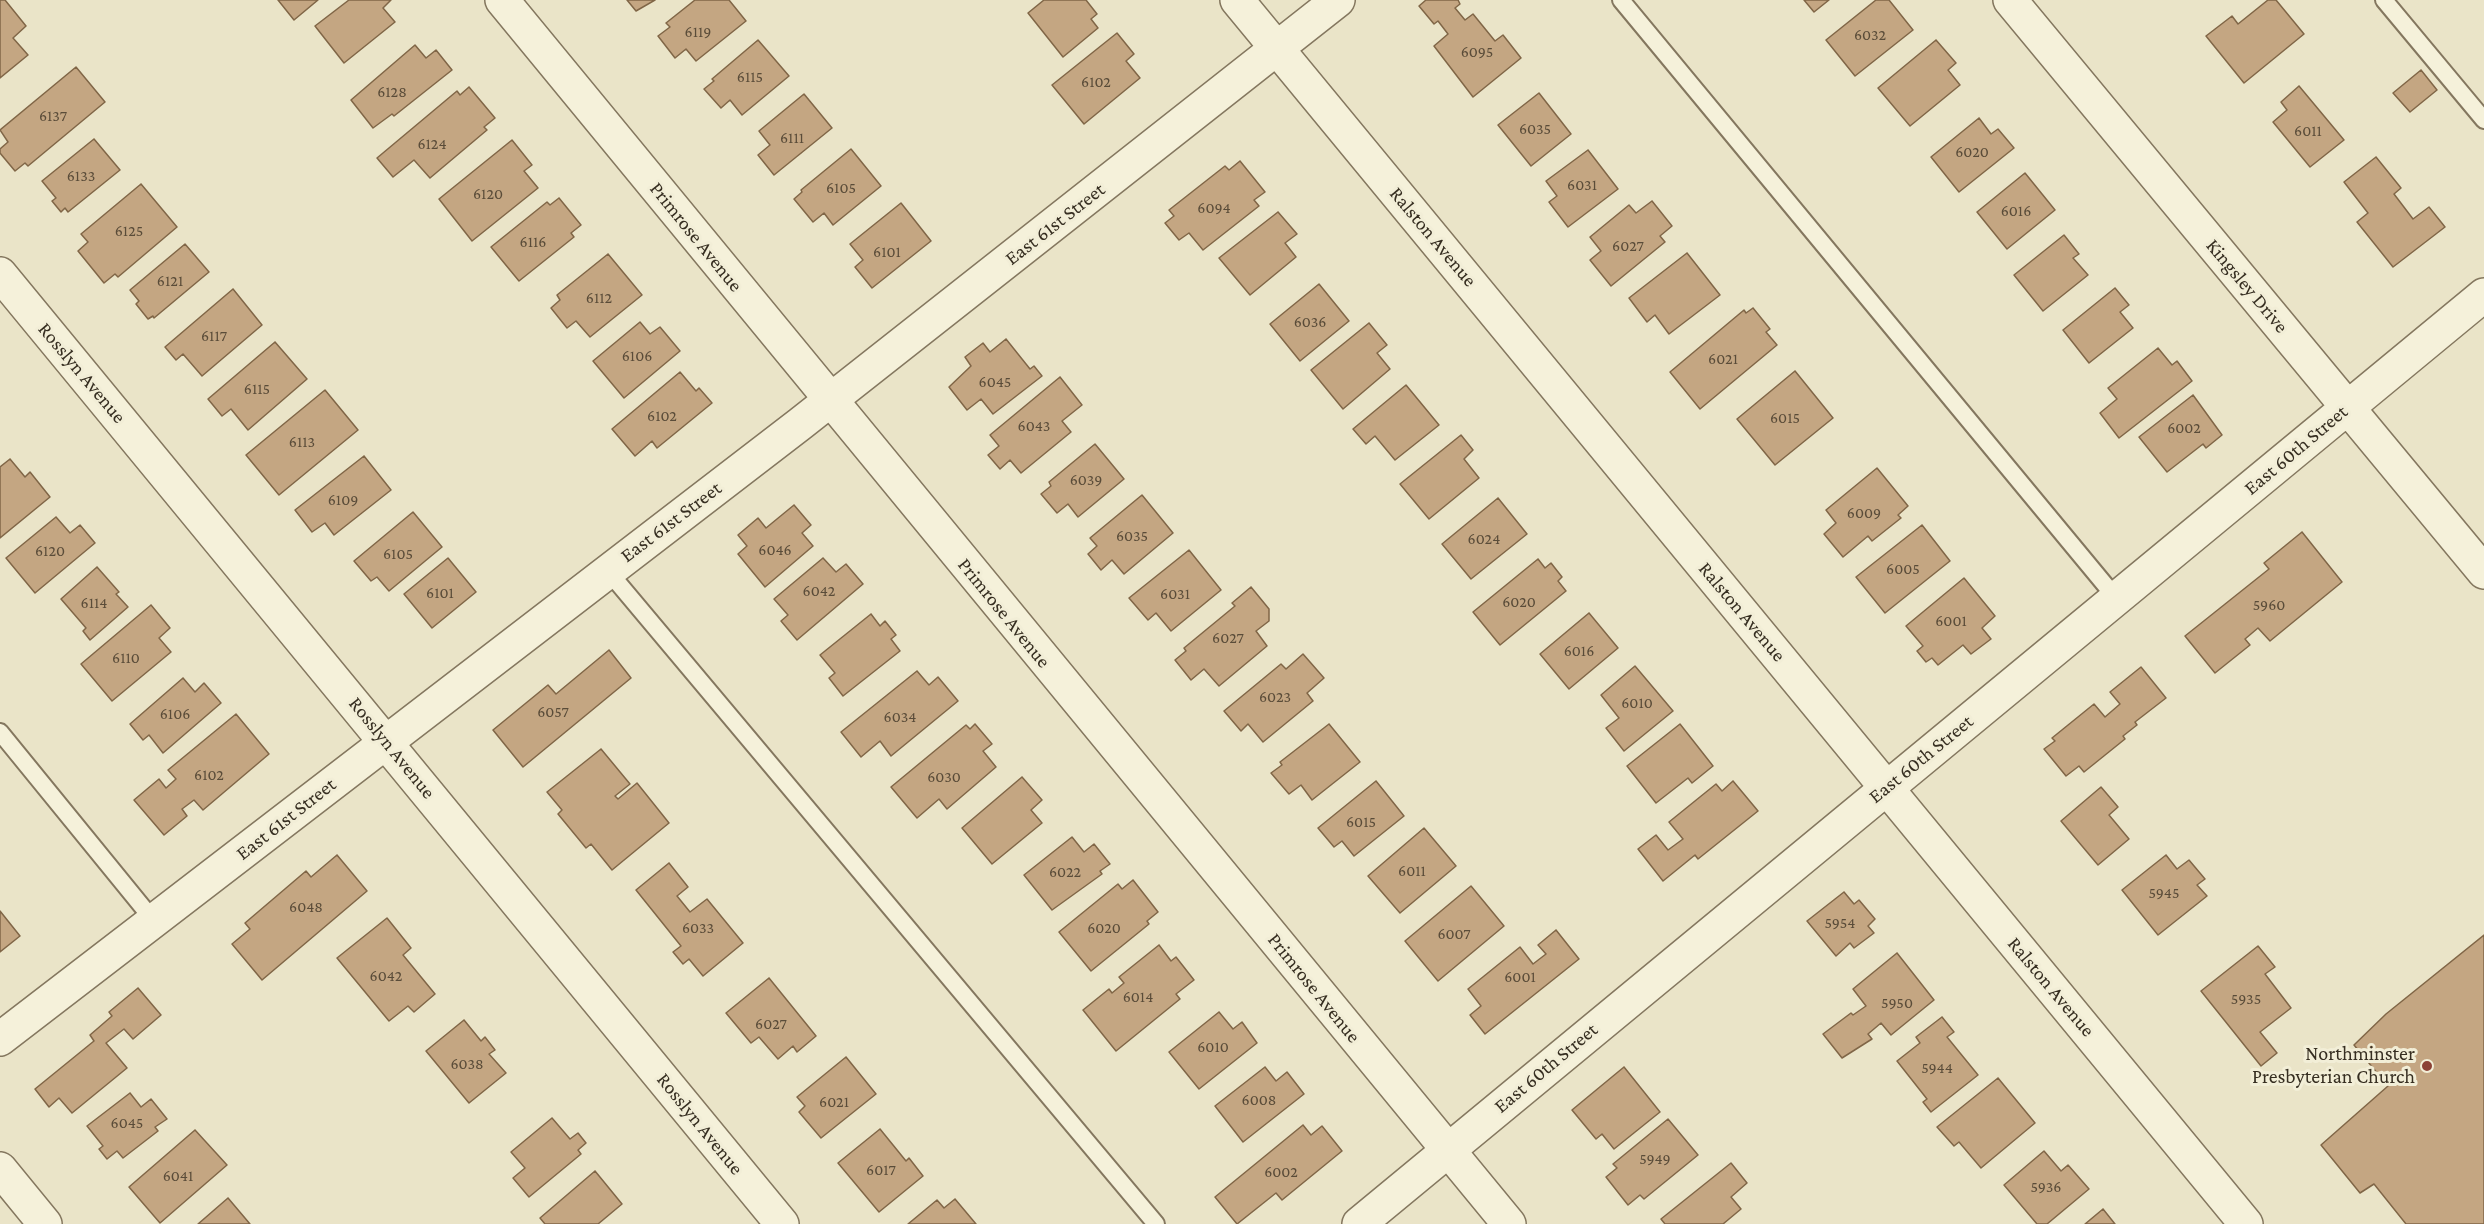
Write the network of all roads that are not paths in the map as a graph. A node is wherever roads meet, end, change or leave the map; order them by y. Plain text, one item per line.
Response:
1 (502, 0) edge
2 (1237, 0) edge
3 (1338, 0) edge
4 (1621, 0) edge
5 (2010, 0) edge
6 (2384, 0) edge
7 (1278, 49) junction
8 (2484, 120) edge
9 (0, 274) edge
10 (2484, 295) edge
11 (830, 400) junction
12 (2347, 407) junction
13 (608, 571) junction
14 (2484, 572) edge
15 (2116, 598) junction
16 (0, 732) edge
17 (387, 742) junction
18 (1887, 788) junction
19 (153, 921) junction
20 (0, 1039) edge
21 (1448, 1150) junction
22 (0, 1169) edge
23 (45, 1224) edge
24 (782, 1224) edge
25 (1155, 1224) edge
26 (1359, 1224) edge
27 (1509, 1224) edge
28 (2247, 1224) edge

1 - 11 street, Primrose Avenue
2 - 7 street, Ralston Avenue
3 - 7 street, East 61st Street
4 - 15 lane
5 - 12 street, Kingsley Drive
6 - 8 lane
7 - 11 street, East 61st Street
7 - 18 street, Ralston Avenue
9 - 17 street, Rosslyn Avenue
10 - 12 street, East 60th Street
11 - 13 street, East 61st Street
11 - 21 street, Primrose Avenue
12 - 14 street, Kingsley Drive
12 - 15 street, East 60th Street
13 - 17 street, East 61st Street
13 - 25 lane
15 - 18 street, East 60th Street
16 - 19 lane
17 - 19 street, East 61st Street
17 - 24 street, Rosslyn Avenue
18 - 21 street, East 60th Street
18 - 28 street, Ralston Avenue
19 - 20 street, East 61st Street
21 - 26 street, East 60th Street
21 - 27 street, Primrose Avenue
22 - 23 street

